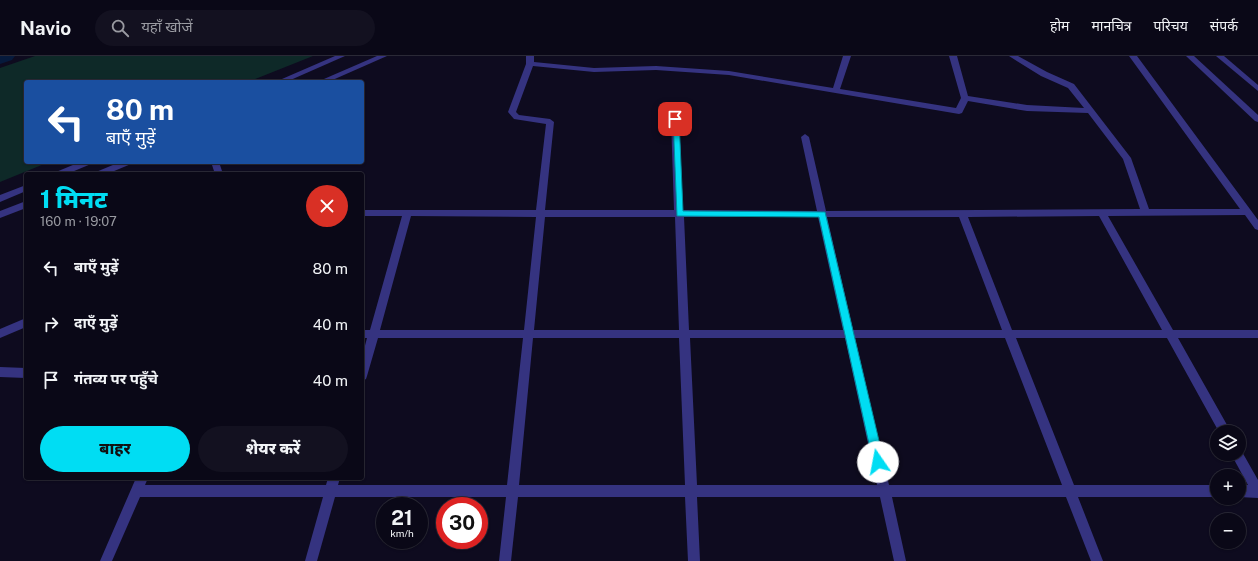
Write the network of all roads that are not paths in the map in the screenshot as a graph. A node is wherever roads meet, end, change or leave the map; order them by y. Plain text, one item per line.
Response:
1 (342, 56) edge
2 (383, 56) edge
3 (847, 56) edge
4 (952, 56) edge
5 (1013, 56) edge
6 (1134, 56) edge
7 (1190, 56) edge
8 (1220, 56) edge
9 (530, 60) edge
10 (284, 80) edge
11 (326, 80) edge
12 (1258, 89) edge
13 (836, 91) junction
14 (964, 98) junction
15 (1091, 111) junction
16 (675, 119) dead end
17 (1258, 119) edge
18 (805, 137) dead end
19 (83, 164) edge
20 (123, 164) edge
21 (64, 172) edge
22 (104, 172) edge
23 (24, 189) edge
24 (0, 199) edge
25 (24, 205) edge
26 (1247, 212) junction
27 (364, 213) edge
28 (407, 213) junction
29 (962, 213) junction
30 (1102, 213) junction
31 (1146, 213) junction
32 (541, 214) junction
33 (679, 214) junction
34 (822, 214) junction
35 (0, 215) edge
36 (1258, 227) edge
37 (24, 323) edge
38 (0, 334) edge
39 (364, 334) edge
40 (374, 334) junction
41 (529, 334) junction
42 (685, 334) junction
43 (850, 334) junction
44 (1009, 334) junction
45 (1170, 334) junction
46 (1258, 334) edge
47 (364, 369) edge
48 (0, 372) edge
49 (24, 373) edge
50 (1221, 425) edge
51 (1241, 461) edge
52 (141, 480) edge
53 (334, 480) edge
54 (137, 490) junction
55 (512, 490) junction
56 (331, 491) junction
57 (691, 491) junction
58 (885, 491) junction
59 (1070, 491) junction
60 (1210, 491) edge
61 (1246, 491) edge
62 (1258, 491) edge
63 (106, 561) edge
64 (311, 561) edge
65 (505, 561) edge
66 (694, 561) edge
67 (900, 561) edge
68 (1097, 561) edge

1 - 10 street
2 - 11 street
3 - 13 street
4 - 14 street
5 - 15 street
6 - 26 street
7 - 17 street
8 - 12 street
9 - 13 street
9 - 32 street
13 - 14 street
14 - 15 street
15 - 31 street
16 - 33 street
18 - 34 street
19 - 21 street
20 - 22 street
23 - 24 street
25 - 35 street
26 - 31 street
26 - 36 street
27 - 28 street
28 - 32 street
28 - 40 street
29 - 30 street
29 - 34 street
29 - 44 street
30 - 31 street
30 - 45 street
32 - 33 street
32 - 41 street
33 - 34 street
33 - 42 street
34 - 43 street
37 - 38 street
39 - 40 street
40 - 41 street
40 - 47 street
41 - 42 street
41 - 55 street
42 - 43 street
42 - 57 street
43 - 44 street
43 - 58 street
44 - 45 street
44 - 59 street
45 - 46 street
45 - 50 street
48 - 49 street
51 - 62 street
52 - 54 street
53 - 56 street
54 - 56 street
54 - 63 street
55 - 56 street
55 - 57 street
55 - 65 street
56 - 64 street
57 - 58 street
57 - 66 street
58 - 59 street
58 - 67 street
59 - 60 street
59 - 68 street
61 - 62 street

